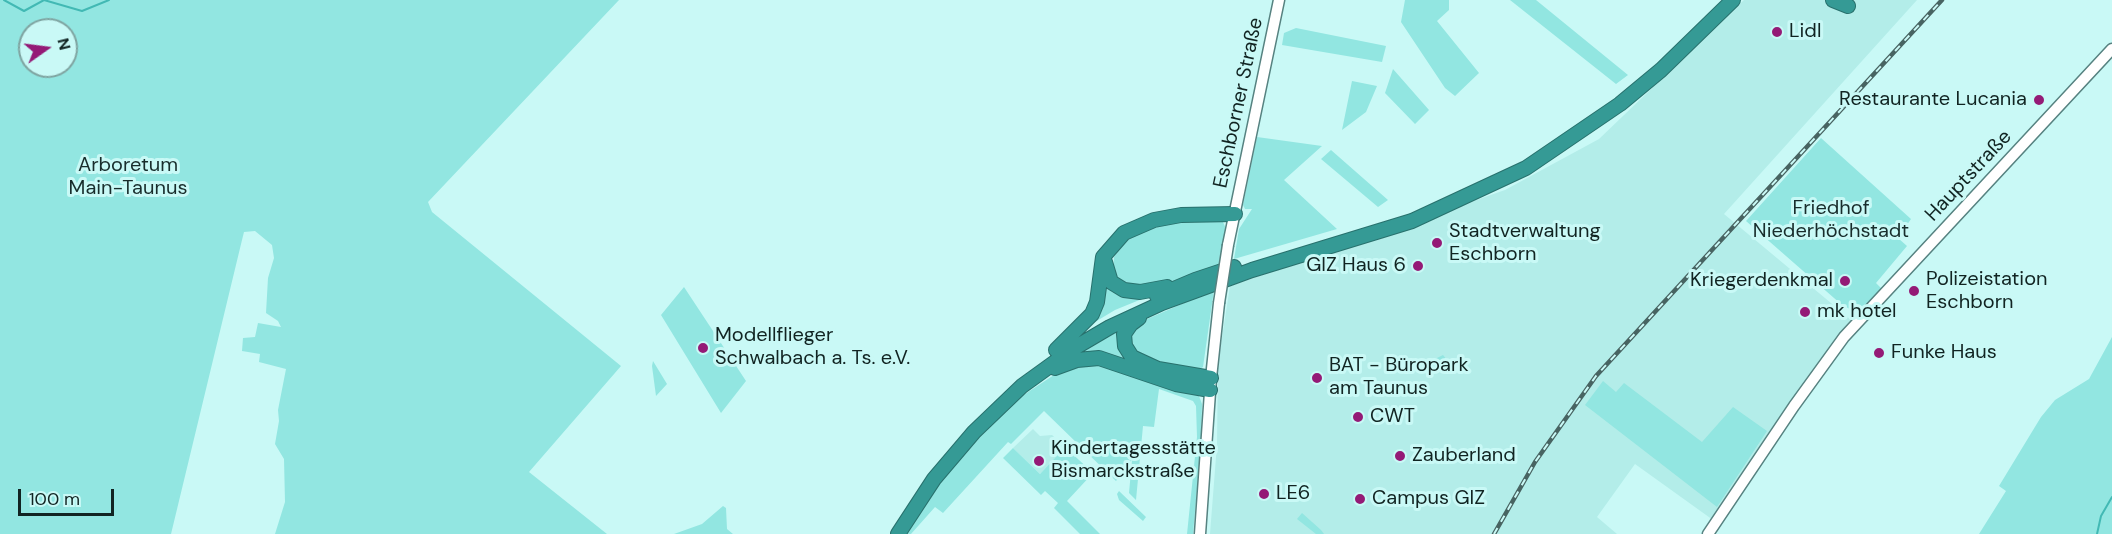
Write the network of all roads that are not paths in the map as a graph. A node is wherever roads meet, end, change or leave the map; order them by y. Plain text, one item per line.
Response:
1 (1279, 0) edge
2 (1719, 0) edge
3 (1733, 0) edge
4 (1833, 0) edge
5 (1848, 6) dead end
6 (2112, 49) edge
7 (1235, 214) junction
8 (1113, 242) junction
9 (1195, 279) junction
10 (1162, 303) junction
11 (1056, 350) junction
12 (1036, 375) junction
13 (1210, 384) junction
14 (888, 534) edge
15 (898, 534) edge
16 (1200, 534) edge
17 (1708, 534) edge

1 - 7 street, Eschborner Straße
2 - 9 highway
3 - 10 highway
4 - 5 highway
6 - 17 street, Hauptstraße
7 - 8 highway
7 - 13 street, Eschborner Straße, bridge
8 - 9 highway
8 - 11 highway
9 - 11 highway
10 - 12 highway
10 - 13 highway
11 - 14 highway
12 - 13 highway
12 - 15 highway
13 - 16 street, Eschborner Straße

